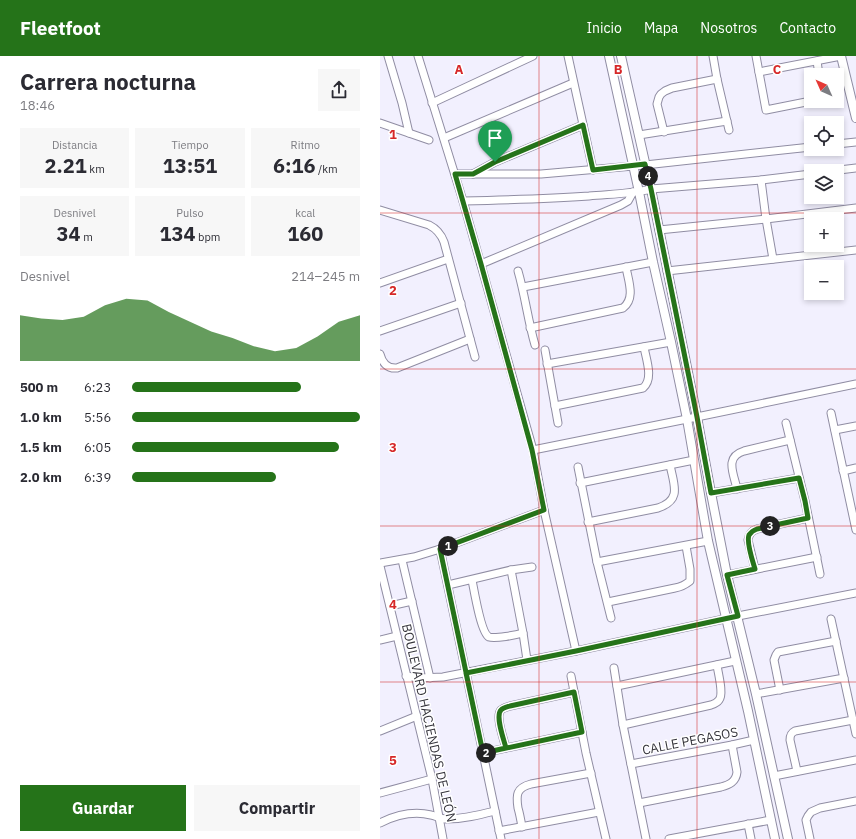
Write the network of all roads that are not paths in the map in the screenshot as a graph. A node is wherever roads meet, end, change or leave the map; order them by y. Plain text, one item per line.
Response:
1 (388, 56) edge
2 (418, 56) edge
3 (533, 56) edge
4 (568, 56) edge
5 (609, 56) edge
6 (622, 56) edge
7 (713, 56) edge
8 (756, 56) edge
9 (841, 56) edge
10 (817, 61) junction
11 (818, 68) edge
12 (759, 72) junction
13 (717, 79) junction
14 (573, 83) junction
15 (804, 102) edge
16 (432, 103) junction
17 (856, 118) edge
18 (727, 121) junction
19 (380, 123) edge
20 (583, 125) junction
21 (729, 130) dead end
22 (664, 132) junction
23 (409, 133) junction
24 (639, 136) junction
25 (444, 138) junction
26 (429, 140) dead end
27 (856, 142) edge
28 (844, 143) edge
29 (804, 148) edge
30 (645, 164) junction
31 (633, 165) junction
32 (856, 168) edge
33 (844, 169) edge
34 (593, 170) junction
35 (455, 174) junction
36 (473, 174) junction
37 (804, 175) edge
38 (761, 180) junction
39 (651, 189) junction
40 (636, 192) junction
41 (463, 201) junction
42 (856, 208) edge
43 (380, 210) edge
44 (766, 219) junction
45 (658, 230) junction
46 (856, 250) edge
47 (448, 259) junction
48 (773, 259) junction
49 (653, 262) junction
50 (481, 264) junction
51 (626, 267) junction
52 (518, 271) dead end
53 (667, 271) junction
54 (380, 283) edge
55 (523, 287) junction
56 (461, 303) junction
57 (530, 328) junction
58 (380, 330) edge
59 (470, 339) junction
60 (671, 342) junction
61 (535, 346) dead end
62 (644, 347) junction
63 (544, 350) dead end
64 (380, 354) edge
65 (475, 357) dead end
66 (548, 364) junction
67 (856, 384) edge
68 (555, 406) junction
69 (831, 413) dead end
70 (697, 417) junction
71 (687, 419) junction
72 (558, 423) dead end
73 (786, 423) dead end
74 (856, 426) edge
75 (835, 430) junction
76 (790, 440) junction
77 (532, 450) junction
78 (694, 460) junction
79 (670, 465) junction
80 (578, 467) dead end
81 (856, 468) edge
82 (843, 471) junction
83 (799, 478) junction
84 (580, 483) junction
85 (737, 489) junction
86 (711, 493) junction
87 (544, 510) junction
88 (854, 510) edge
89 (808, 518) junction
90 (588, 522) junction
91 (856, 530) edge
92 (708, 541) junction
93 (686, 546) junction
94 (440, 549) junction
95 (817, 558) junction
96 (402, 560) junction
97 (597, 562) junction
98 (380, 563) edge
99 (380, 566) edge
100 (532, 567) dead end
101 (755, 569) junction
102 (511, 570) junction
103 (820, 574) dead end
104 (727, 575) junction
105 (472, 580) junction
106 (448, 585) junction
107 (856, 592) edge
108 (412, 601) junction
109 (608, 602) junction
110 (390, 606) junction
111 (738, 616) junction
112 (611, 618) dead end
113 (726, 619) junction
114 (831, 619) dead end
115 (523, 634) junction
116 (397, 636) junction
117 (380, 640) edge
118 (836, 641) junction
119 (576, 651) junction
120 (527, 660) junction
121 (735, 661) junction
122 (717, 665) junction
123 (614, 668) dead end
124 (466, 673) junction
125 (406, 676) junction
126 (571, 676) dead end
127 (430, 678) junction
128 (844, 678) junction
129 (616, 686) junction
130 (780, 690) junction
131 (574, 692) junction
132 (756, 694) junction
133 (417, 716) junction
134 (853, 720) junction
135 (623, 725) junction
136 (380, 731) edge
137 (582, 732) junction
138 (856, 734) edge
139 (754, 740) junction
140 (732, 745) junction
141 (506, 748) junction
142 (483, 753) junction
143 (856, 760) edge
144 (631, 764) junction
145 (797, 771) junction
146 (591, 773) junction
147 (774, 776) junction
148 (432, 779) junction
149 (380, 793) edge
150 (856, 801) edge
151 (639, 802) junction
152 (495, 811) junction
153 (599, 812) junction
154 (439, 817) junction
155 (771, 820) junction
156 (380, 823) edge
157 (748, 824) junction
158 (522, 828) junction
159 (499, 831) junction
160 (443, 839) edge
161 (501, 839) edge
162 (606, 839) edge
163 (646, 839) edge
164 (669, 839) edge
165 (751, 839) edge
166 (775, 839) edge
167 (788, 839) edge
168 (810, 839) edge

1 - 23 street
2 - 16 street
3 - 16 street
4 - 14 street
5 - 31 street
6 - 24 street
7 - 13 street
8 - 12 street
9 - 10 street
9 - 17 street
10 - 11 street
10 - 12 street
12 - 15 street
13 - 18 street
13 - 22 street
14 - 20 street
14 - 25 street
16 - 25 street
18 - 21 street
18 - 22 street
19 - 23 street
20 - 34 street
20 - 36 street
22 - 24 street
23 - 26 street
24 - 30 street
25 - 35 street
27 - 28 street
29 - 30 street
30 - 31 street
30 - 39 street
31 - 34 street
31 - 40 street
32 - 33 street
34 - 36 street
35 - 36 street
35 - 41 street
37 - 38 street
38 - 39 street
38 - 44 street
39 - 40 street
39 - 45 street
40 - 41 street
40 - 49 street
40 - 50 street
41 - 50 street
42 - 44 street
43 - 47 street
44 - 45 street
44 - 48 street
45 - 53 street
46 - 48 street
47 - 54 street
47 - 56 street
48 - 53 street
49 - 51 street
49 - 60 street
50 - 77 street
51 - 55 street
51 - 57 street
52 - 55 street
53 - 70 street
55 - 57 street
56 - 58 street
56 - 59 street
57 - 61 street
59 - 64 street
59 - 65 street
60 - 62 street
60 - 71 street
62 - 66 street
62 - 68 street
63 - 66 street
66 - 68 street
67 - 70 street
68 - 72 street
69 - 75 street
70 - 71 street
70 - 86 street
71 - 77 street
71 - 78 street
73 - 76 street
74 - 75 street
75 - 82 street
76 - 83 street
76 - 85 street
77 - 87 street
78 - 79 street
78 - 92 street
79 - 84 street
79 - 90 street
80 - 84 street
81 - 82 street
82 - 88 street
83 - 85 street
83 - 89 street
84 - 90 street
85 - 86 street
86 - 104 street
87 - 94 street
87 - 119 street
88 - 91 street
89 - 95 street
89 - 101 street
90 - 97 street
92 - 93 street
92 - 113 street
93 - 97 street
93 - 109 street
94 - 96 street
94 - 106 street
95 - 101 street
95 - 103 street
96 - 98 street
96 - 108 street
97 - 109 street
99 - 110 street, BOULEVARD HACIENDAS DE LEÓN
100 - 102 street
101 - 104 street
102 - 105 street
102 - 115 street
104 - 111 street
105 - 106 street
105 - 115 street
106 - 124 street
107 - 111 street
108 - 110 street
108 - 127 street
109 - 112 street
110 - 116 street, BOULEVARD HACIENDAS DE LEÓN
111 - 113 street
111 - 132 street
113 - 119 street
113 - 121 street
114 - 118 street
115 - 120 street
116 - 117 street
116 - 125 street, BOULEVARD HACIENDAS DE LEÓN
118 - 128 street
118 - 130 street
119 - 120 street
120 - 124 street
121 - 122 street
121 - 139 street
122 - 129 street
122 - 135 street
123 - 129 street
124 - 127 street
124 - 142 street
125 - 127 street
125 - 133 street, BOULEVARD HACIENDAS DE LEÓN
126 - 131 street
128 - 130 street
128 - 134 street
129 - 135 street
130 - 132 street
131 - 137 street
131 - 141 street
132 - 147 street
133 - 136 street
133 - 148 street, BOULEVARD HACIENDAS DE LEÓN
134 - 138 street
134 - 145 street
135 - 144 street
137 - 141 street
137 - 146 street
139 - 140 street, CALLE PEGASOS
139 - 155 street
140 - 144 street, CALLE PEGASOS
140 - 151 street
141 - 142 street
142 - 152 street
143 - 145 street
144 - 151 street
145 - 147 street
146 - 153 street
146 - 158 street
147 - 167 street
148 - 149 street
148 - 154 street, BOULEVARD HACIENDAS DE LEÓN
150 - 168 street
151 - 163 street
152 - 154 street
152 - 159 street
153 - 158 street
153 - 162 street
154 - 156 street
154 - 160 street, BOULEVARD HACIENDAS DE LEÓN
155 - 157 street
155 - 166 street
157 - 164 street
157 - 165 street
158 - 159 street
159 - 161 street

